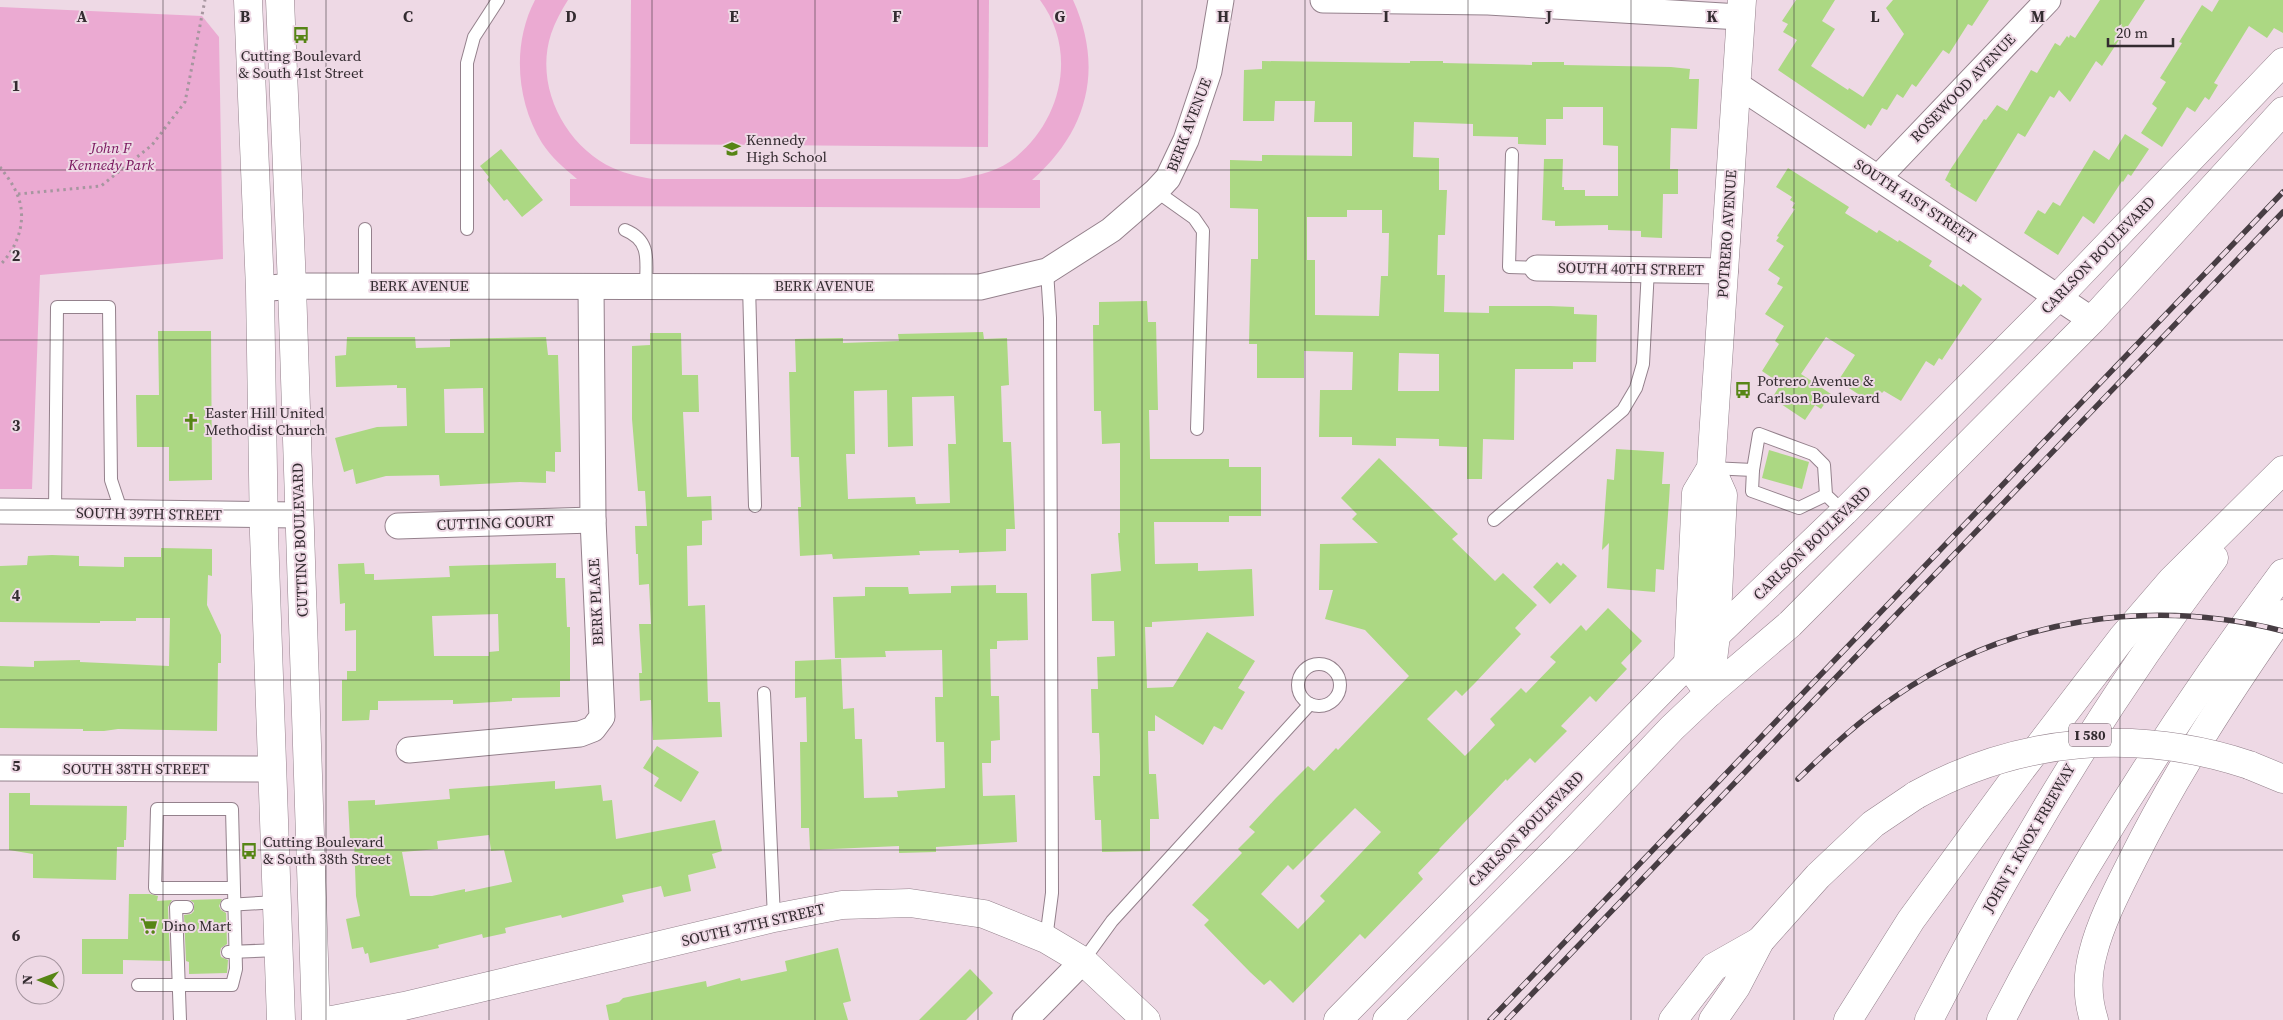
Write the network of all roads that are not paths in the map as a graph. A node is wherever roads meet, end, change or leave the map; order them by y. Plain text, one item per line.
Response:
1 (248, 0) edge
2 (280, 0) edge
3 (498, 0) edge
4 (1221, 0) edge
5 (1323, 0) edge
6 (2048, 0) edge
7 (1488, 1) edge
8 (1741, 8) edge
9 (2283, 62) edge
10 (1736, 84) junction
11 (2283, 111) edge
12 (1512, 154) dead end
13 (1879, 177) junction
14 (1156, 191) junction
15 (365, 229) dead end
16 (467, 229) dead end
17 (625, 230) dead end
18 (1537, 268) joint
19 (1648, 269) junction
20 (1047, 271) junction
21 (1725, 271) junction
22 (292, 286) junction
23 (365, 286) junction
24 (749, 286) junction
25 (591, 287) junction
26 (646, 287) junction
27 (260, 289) junction
28 (2059, 296) junction
29 (2092, 320) junction
30 (1197, 429) dead end
31 (1711, 468) junction
32 (1753, 470) junction
33 (2283, 470) edge
34 (1835, 504) junction
35 (755, 506) dead end
36 (0, 512) edge
37 (55, 512) junction
38 (122, 513) junction
39 (299, 515) junction
40 (264, 516) junction
41 (592, 520) junction
42 (1494, 520) dead end
43 (398, 526) dead end
44 (2283, 573) edge
45 (2283, 614) edge
46 (1716, 635) junction
47 (1688, 664) junction
48 (764, 692) dead end
49 (1709, 693) junction
50 (1310, 704) dead end
51 (409, 750) dead end
52 (0, 768) edge
53 (272, 769) junction
54 (2283, 779) edge
55 (156, 888) junction
56 (233, 888) junction
57 (277, 902) junction
58 (230, 905) junction
59 (774, 918) junction
60 (1046, 940) junction
61 (1760, 941) junction
62 (278, 950) junction
63 (232, 952) junction
64 (1083, 961) junction
65 (138, 985) dead end
66 (179, 986) junction
67 (180, 1020) edge
68 (281, 1020) edge
69 (316, 1020) edge
70 (332, 1020) edge
71 (1025, 1020) edge
72 (1146, 1020) edge
73 (1338, 1020) edge
74 (1387, 1020) edge
75 (1673, 1020) edge
76 (1713, 1020) edge
77 (1848, 1020) edge
78 (1929, 1020) edge
79 (2001, 1020) edge
80 (2094, 1020) edge

1 - 27 main road
2 - 22 main road, CUTTING BOULEVARD
3 - 16 lane
4 - 14 street, BERK AVENUE
5 - 7 street
6 - 13 street, ROSEWOOD AVENUE
7 - 8 street
8 - 10 main road, POTRERO AVENUE
9 - 28 main road, CARLSON BOULEVARD
10 - 13 street, SOUTH 41ST STREET
10 - 21 main road, POTRERO AVENUE
11 - 29 main road
12 - 18 lane
13 - 28 street, SOUTH 41ST STREET
14 - 20 street, BERK AVENUE
14 - 30 lane
15 - 23 lane
17 - 26 lane
18 - 19 street, SOUTH 40TH STREET
19 - 21 street, SOUTH 40TH STREET
19 - 42 lane
20 - 24 street, BERK AVENUE
20 - 60 lane
21 - 31 main road, POTRERO AVENUE
22 - 23 street, BERK AVENUE
22 - 27 street, BERK AVENUE
22 - 39 main road, CUTTING BOULEVARD
23 - 25 street, BERK AVENUE
24 - 26 street, BERK AVENUE
24 - 35 lane
25 - 26 street, BERK AVENUE
25 - 41 street, BERK PLACE
27 - 40 main road
28 - 29 street, SOUTH 41ST STREET
28 - 34 main road, CARLSON BOULEVARD
29 - 49 main road
31 - 32 lane
31 - 46 main road, POTRERO AVENUE
31 - 47 main road, POTRERO AVENUE
32 - 34 lane
32 - 34 lane
33 - 77 main road
33 - 78 main road, JOHN T. KNOX FREEWAY / I 580
34 - 46 main road, CARLSON BOULEVARD
36 - 37 street, SOUTH 39TH STREET
37 - 38 street, SOUTH 39TH STREET
37 - 38 lane
38 - 40 street, SOUTH 39TH STREET
39 - 40 street, SOUTH 39TH STREET
39 - 69 main road, CUTTING BOULEVARD
40 - 53 main road
41 - 43 street, CUTTING COURT
41 - 51 street, BERK PLACE
44 - 79 main road
45 - 80 main road
46 - 47 main road, CARLSON BOULEVARD
46 - 49 main road, POTRERO AVENUE
47 - 49 main road
47 - 73 main road, CARLSON BOULEVARD
48 - 59 lane
49 - 74 main road
50 - 64 lane
52 - 53 street, SOUTH 38TH STREET
53 - 57 main road
54 - 61 main road, bridge
55 - 56 lane
55 - 56 lane
55 - 66 lane
56 - 58 lane
57 - 58 lane
57 - 62 main road
58 - 63 lane
59 - 60 main road, SOUTH 37TH STREET
59 - 70 main road, SOUTH 37TH STREET
60 - 64 main road, SOUTH 37TH STREET
61 - 75 main road
61 - 76 main road
62 - 63 lane
62 - 68 main road
63 - 66 lane
64 - 71 street
64 - 72 main road, SOUTH 37TH STREET
65 - 66 lane
66 - 67 lane

